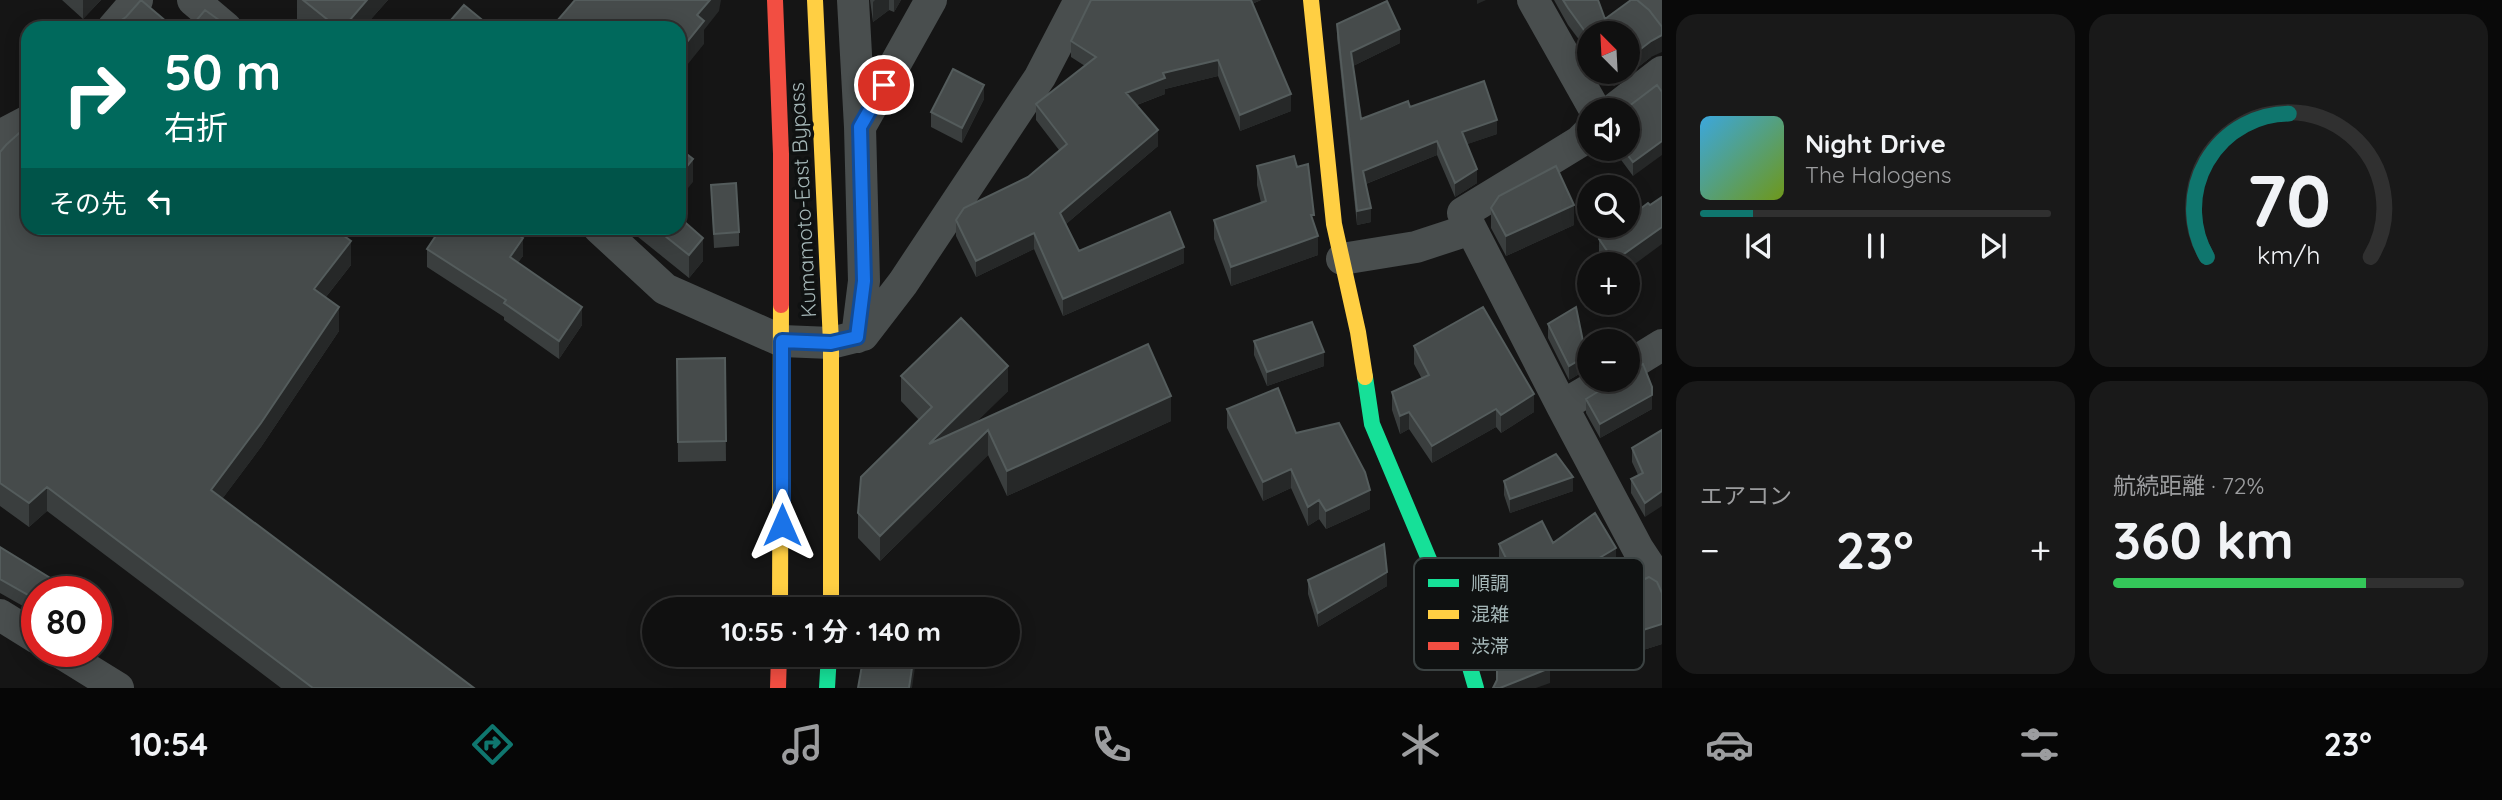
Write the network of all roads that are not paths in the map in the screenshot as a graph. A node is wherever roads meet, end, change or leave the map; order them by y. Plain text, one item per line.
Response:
1 (137, 0) edge
2 (193, 0) edge
3 (775, 0) edge
4 (815, 0) edge
5 (853, 0) edge
6 (931, 0) edge
7 (1080, 0) edge
8 (1311, 0) edge
9 (1533, 0) edge
10 (1646, 0) edge
11 (1662, 13) edge
12 (119, 21) edge
13 (218, 21) edge
14 (1662, 72) edge
15 (1588, 98) edge
16 (1628, 98) edge
17 (21, 125) edge
18 (860, 127) junction
19 (0, 136) edge
20 (1577, 143) edge
21 (1471, 229) junction
22 (607, 235) edge
23 (1342, 258) junction
24 (844, 340) junction
25 (782, 341) junction
26 (1662, 345) edge
27 (1640, 359) edge
28 (1586, 392) edge
29 (1562, 407) junction
30 (1428, 558) edge
31 (1662, 585) edge
32 (780, 597) edge
33 (832, 597) edge
34 (0, 615) edge
35 (21, 628) edge
36 (84, 667) edge
37 (779, 667) edge
38 (828, 667) edge
39 (1471, 670) edge
40 (118, 688) edge
41 (778, 688) edge
42 (827, 688) edge
43 (1476, 688) edge

1 - 12 street
2 - 13 street
3 - 25 main road, Kumamoto-East Bypass
4 - 24 main road, Kumamoto-East Bypass
5 - 18 street
6 - 18 street
7 - 24 street
8 - 23 main road
9 - 15 street
10 - 11 street
14 - 16 street
17 - 19 street
18 - 24 street
20 - 21 street
21 - 23 street
21 - 29 street
22 - 25 street
23 - 30 main road
24 - 25 street
24 - 33 main road, Kumamoto-East Bypass
25 - 32 main road, Kumamoto-East Bypass
26 - 27 street
28 - 29 street
29 - 31 street
34 - 35 street
36 - 40 street
37 - 41 main road
38 - 42 main road
39 - 43 main road

